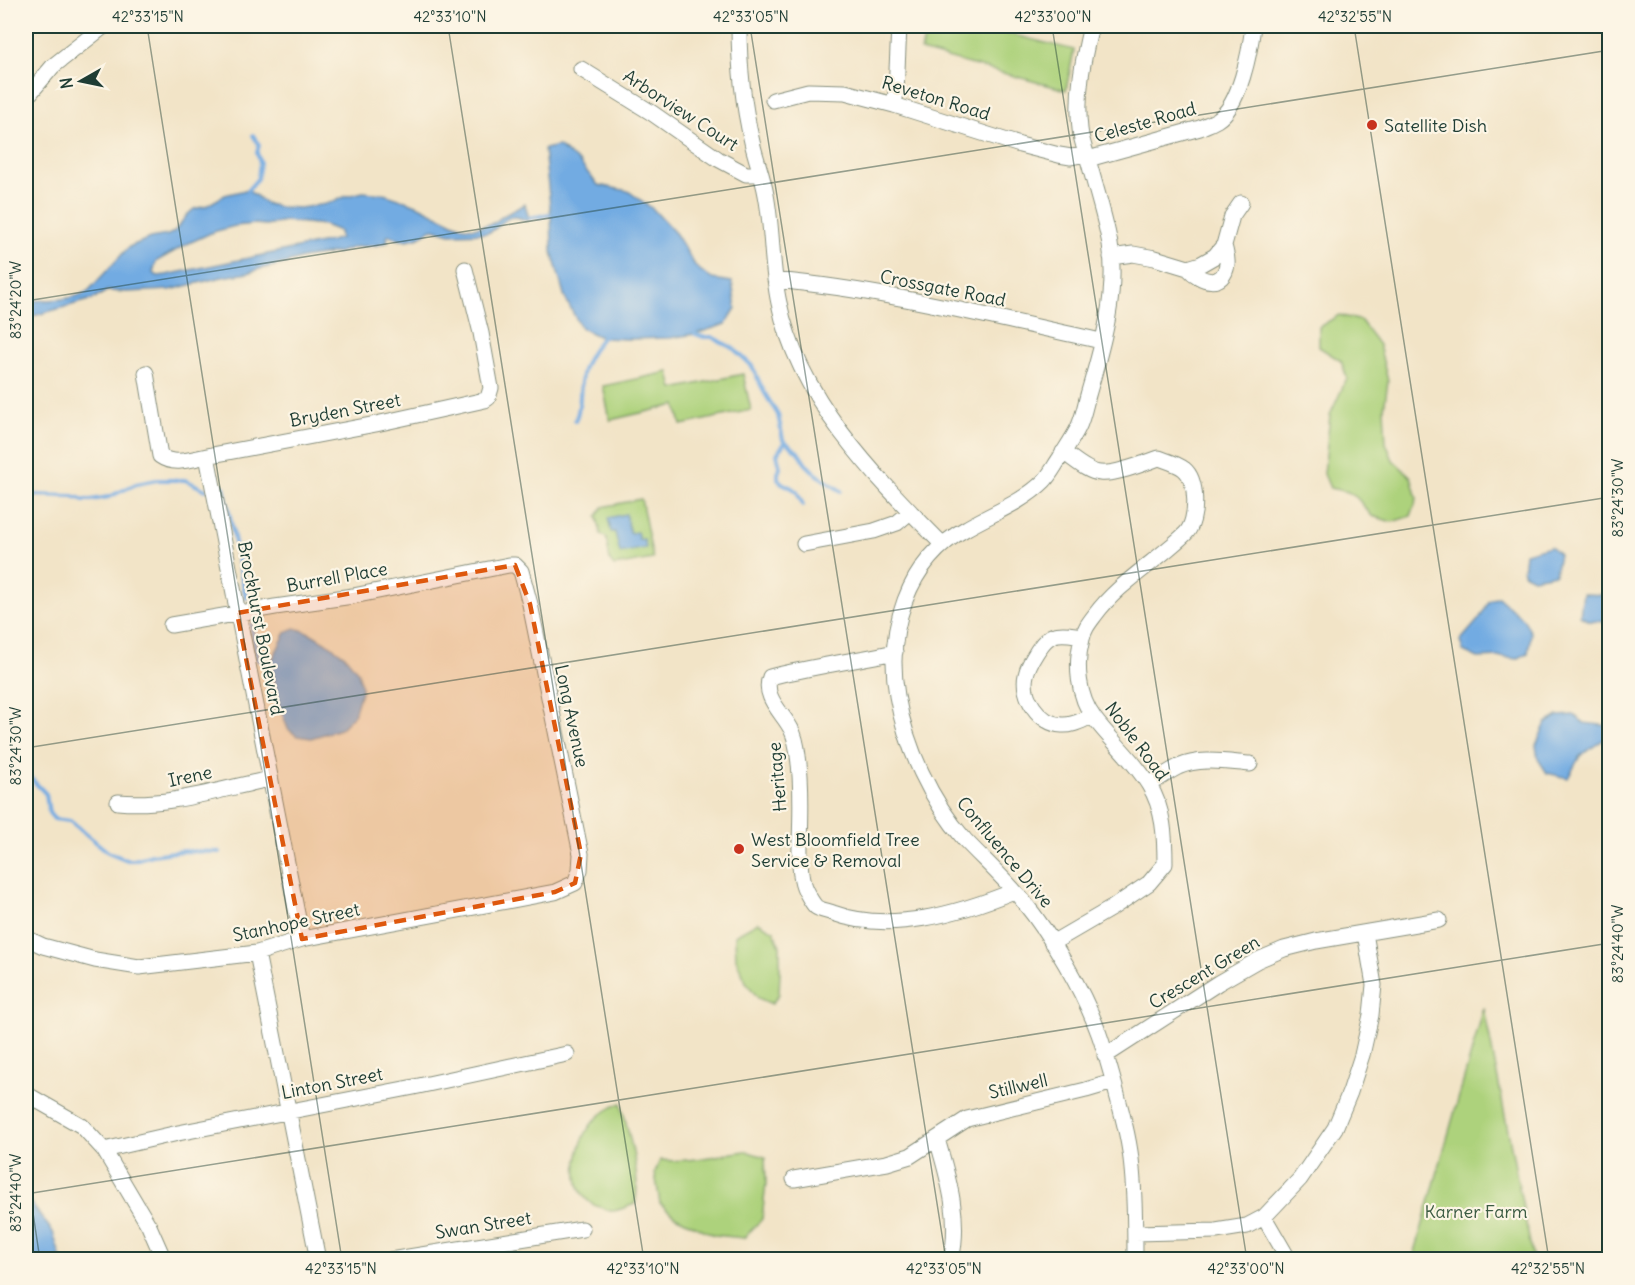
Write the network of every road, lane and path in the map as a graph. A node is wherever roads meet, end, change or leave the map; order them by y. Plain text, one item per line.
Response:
1 (104, 26) edge
2 (739, 26) edge
3 (898, 26) edge
4 (1091, 26) edge
5 (1253, 26) edge
6 (581, 69) dead end
7 (26, 99) edge
8 (773, 100) dead end
9 (894, 105) junction
10 (1087, 157) junction
11 (761, 174) junction
12 (1241, 203) dead end
13 (1224, 245) junction
14 (1111, 257) junction
15 (1188, 268) junction
16 (465, 269) dead end
17 (775, 280) junction
18 (1101, 341) junction
19 (146, 373) dead end
20 (1063, 452) junction
21 (207, 456) junction
22 (910, 512) junction
23 (804, 544) dead end
24 (942, 544) junction
25 (509, 565) joint
26 (237, 614) junction
27 (171, 625) dead end
28 (1082, 636) junction
29 (895, 652) junction
30 (1092, 716) junction
31 (1250, 764) dead end
32 (270, 779) junction
33 (1149, 784) junction
34 (118, 802) dead end
35 (575, 883) joint
36 (1014, 891) junction
37 (1439, 920) dead end
38 (1365, 933) junction
39 (26, 938) edge
40 (302, 939) junction
41 (1052, 943) junction
42 (257, 953) junction
43 (567, 1054) dead end
44 (1105, 1056) junction
45 (1113, 1082) junction
46 (26, 1095) edge
47 (288, 1112) junction
48 (937, 1139) junction
49 (104, 1150) junction
50 (794, 1179) dead end
51 (1264, 1217) junction
52 (582, 1229) dead end
53 (1135, 1233) junction
54 (164, 1260) edge
55 (318, 1260) edge
56 (390, 1260) edge
57 (951, 1260) edge
58 (1135, 1260) edge
59 (1289, 1260) edge

1 - 7 street
2 - 11 street
3 - 9 street
4 - 10 street, Confluence Drive
5 - 10 street, Celeste Road
6 - 11 street, Arborview Court
8 - 9 street, Reveton Road
9 - 10 street, Reveton Road
10 - 14 street, Confluence Drive
11 - 17 street
12 - 13 street
13 - 15 street
13 - 15 street
14 - 15 street
14 - 18 street, Confluence Drive
16 - 21 street, Bryden Street
17 - 18 street, Crossgate Road
17 - 22 street
18 - 20 street, Confluence Drive
19 - 21 street
20 - 24 street, Confluence Drive
20 - 28 street, Noble Road
21 - 26 street, Brockhurst Boulevard
22 - 23 street
22 - 24 street
24 - 29 street, Confluence Drive
25 - 26 street, Burrell Place
25 - 35 street, Long Avenue
26 - 27 street, Burrell Place
26 - 32 street, Brockhurst Boulevard
28 - 30 street, Noble Road
28 - 30 street
29 - 36 street, Confluence Drive
29 - 36 street, Heritage
30 - 33 street, Noble Road
31 - 33 street
32 - 34 street, Irene
32 - 40 street, Brockhurst Boulevard
33 - 41 street, Noble Road
35 - 40 street, Stanhope Street
36 - 41 street, Confluence Drive
37 - 38 street, Crescent Green
38 - 44 street, Crescent Green
38 - 51 street
39 - 42 street, Stanhope Street
40 - 42 street, Stanhope Street
41 - 44 street, Confluence Drive
42 - 47 street
43 - 47 street, Linton Street
44 - 45 street, Confluence Drive
45 - 48 street, Stillwell
45 - 53 street, Confluence Drive
46 - 49 street
47 - 49 street, Linton Street
47 - 55 street
48 - 50 street, Stillwell
48 - 57 street
49 - 54 street
51 - 53 street
51 - 59 street
52 - 56 street, Swan Street
53 - 58 street, Confluence Drive

